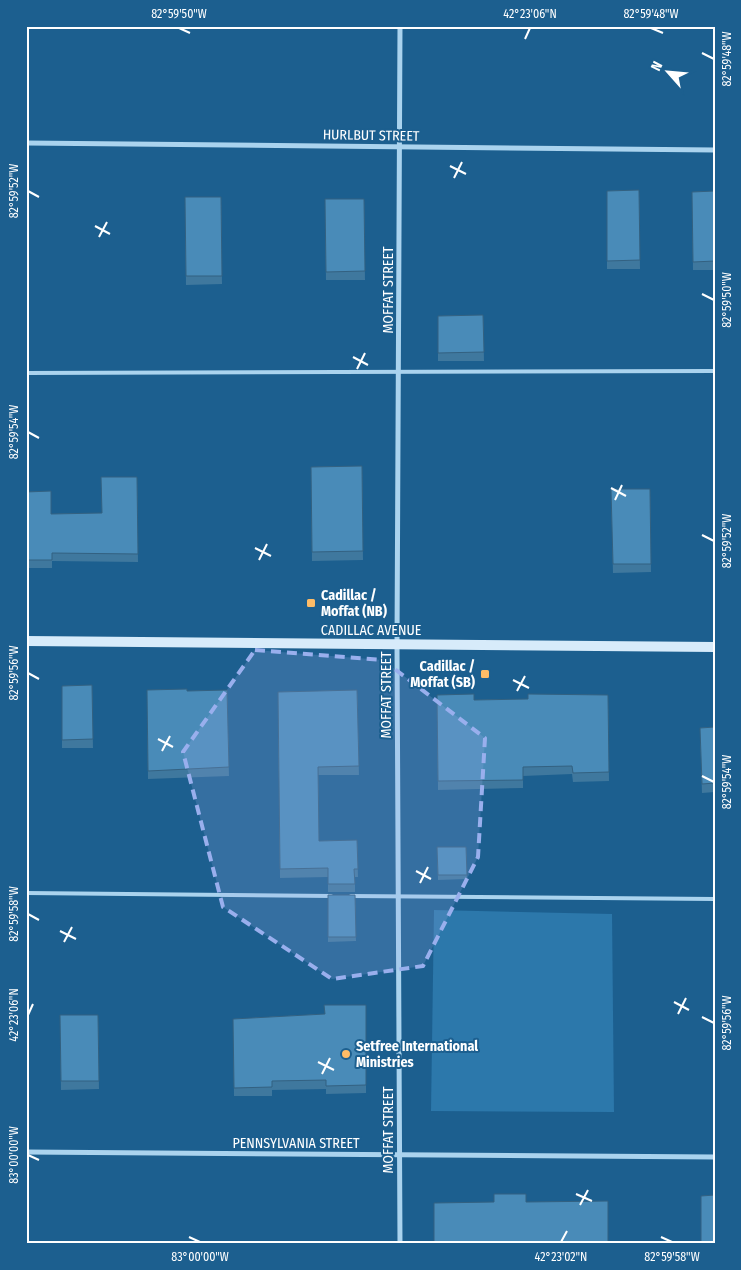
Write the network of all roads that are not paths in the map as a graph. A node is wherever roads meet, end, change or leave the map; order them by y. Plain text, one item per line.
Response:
1 (400, 26) edge
2 (26, 143) edge
3 (400, 147) junction
4 (715, 150) edge
5 (715, 371) edge
6 (399, 372) junction
7 (26, 373) edge
8 (26, 641) edge
9 (397, 644) junction
10 (715, 647) edge
11 (26, 893) edge
12 (340, 896) edge
13 (349, 896) edge
14 (398, 896) junction
15 (715, 899) edge
16 (26, 1152) edge
17 (400, 1155) junction
18 (715, 1158) edge
19 (400, 1244) edge

1 - 3 street, MOFFAT STREET
2 - 3 street, HURLBUT STREET
3 - 4 street, HURLBUT STREET
3 - 6 street, MOFFAT STREET
5 - 6 lane
6 - 7 lane
6 - 9 street, MOFFAT STREET
8 - 9 main road, CADILLAC AVENUE
9 - 10 main road, CADILLAC AVENUE
9 - 14 street, MOFFAT STREET
11 - 12 lane
13 - 14 lane
14 - 15 lane
14 - 17 street, MOFFAT STREET
16 - 17 street, PENNSYLVANIA STREET
17 - 18 street, PENNSYLVANIA STREET
17 - 19 street, MOFFAT STREET

